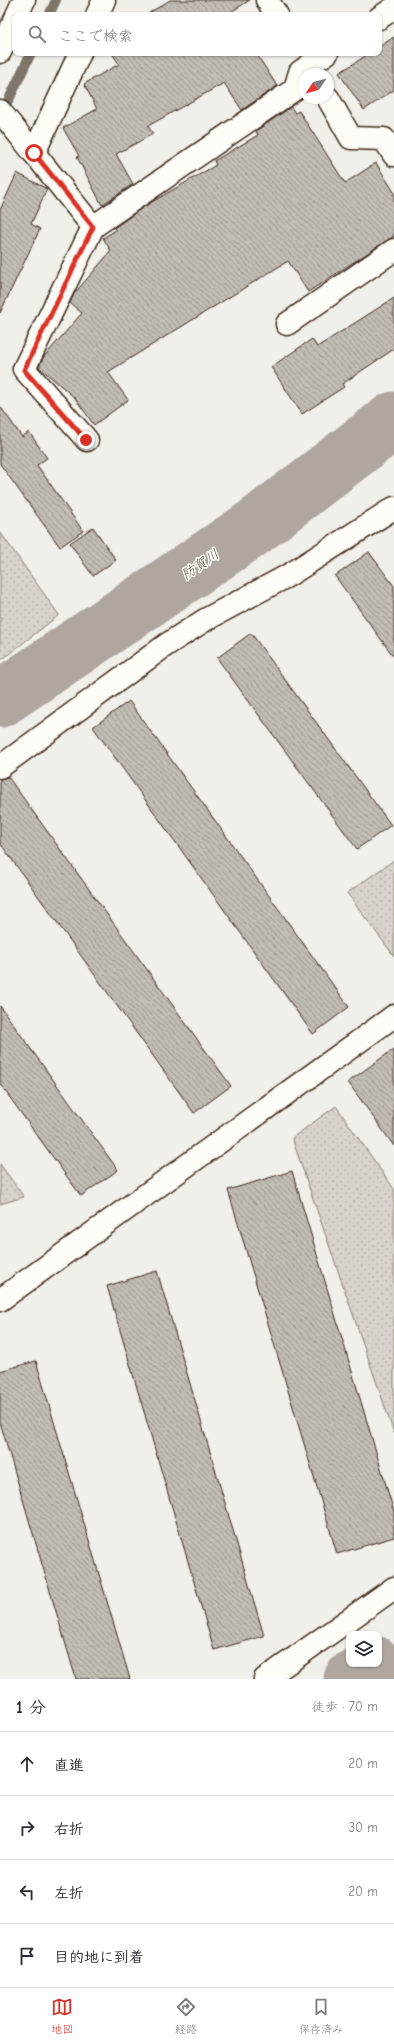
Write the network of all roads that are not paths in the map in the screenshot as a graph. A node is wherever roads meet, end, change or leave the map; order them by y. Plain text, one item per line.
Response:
1 (24, 0) edge
2 (104, 0) edge
3 (267, 0) edge
4 (394, 8) edge
5 (18, 12) edge
6 (98, 12) edge
7 (275, 12) edge
8 (382, 16) edge
9 (12, 26) edge
10 (0, 52) edge
11 (79, 56) edge
12 (322, 56) edge
13 (307, 64) edge
14 (332, 104) edge
15 (0, 111) edge
16 (34, 153) junction
17 (394, 155) edge
18 (93, 227) junction
19 (394, 250) edge
20 (287, 324) dead end
21 (86, 440) dead end
22 (394, 508) edge
23 (0, 767) edge
24 (394, 1016) edge
25 (0, 1300) edge
26 (394, 1589) edge
27 (265, 1679) edge

1 - 5 street
2 - 6 street
3 - 7 street
4 - 8 street
9 - 10 street
11 - 16 street
12 - 13 street
13 - 18 street
14 - 17 street
15 - 16 street
16 - 18 street
18 - 21 street
19 - 20 street
22 - 23 street
24 - 25 street
26 - 27 street

